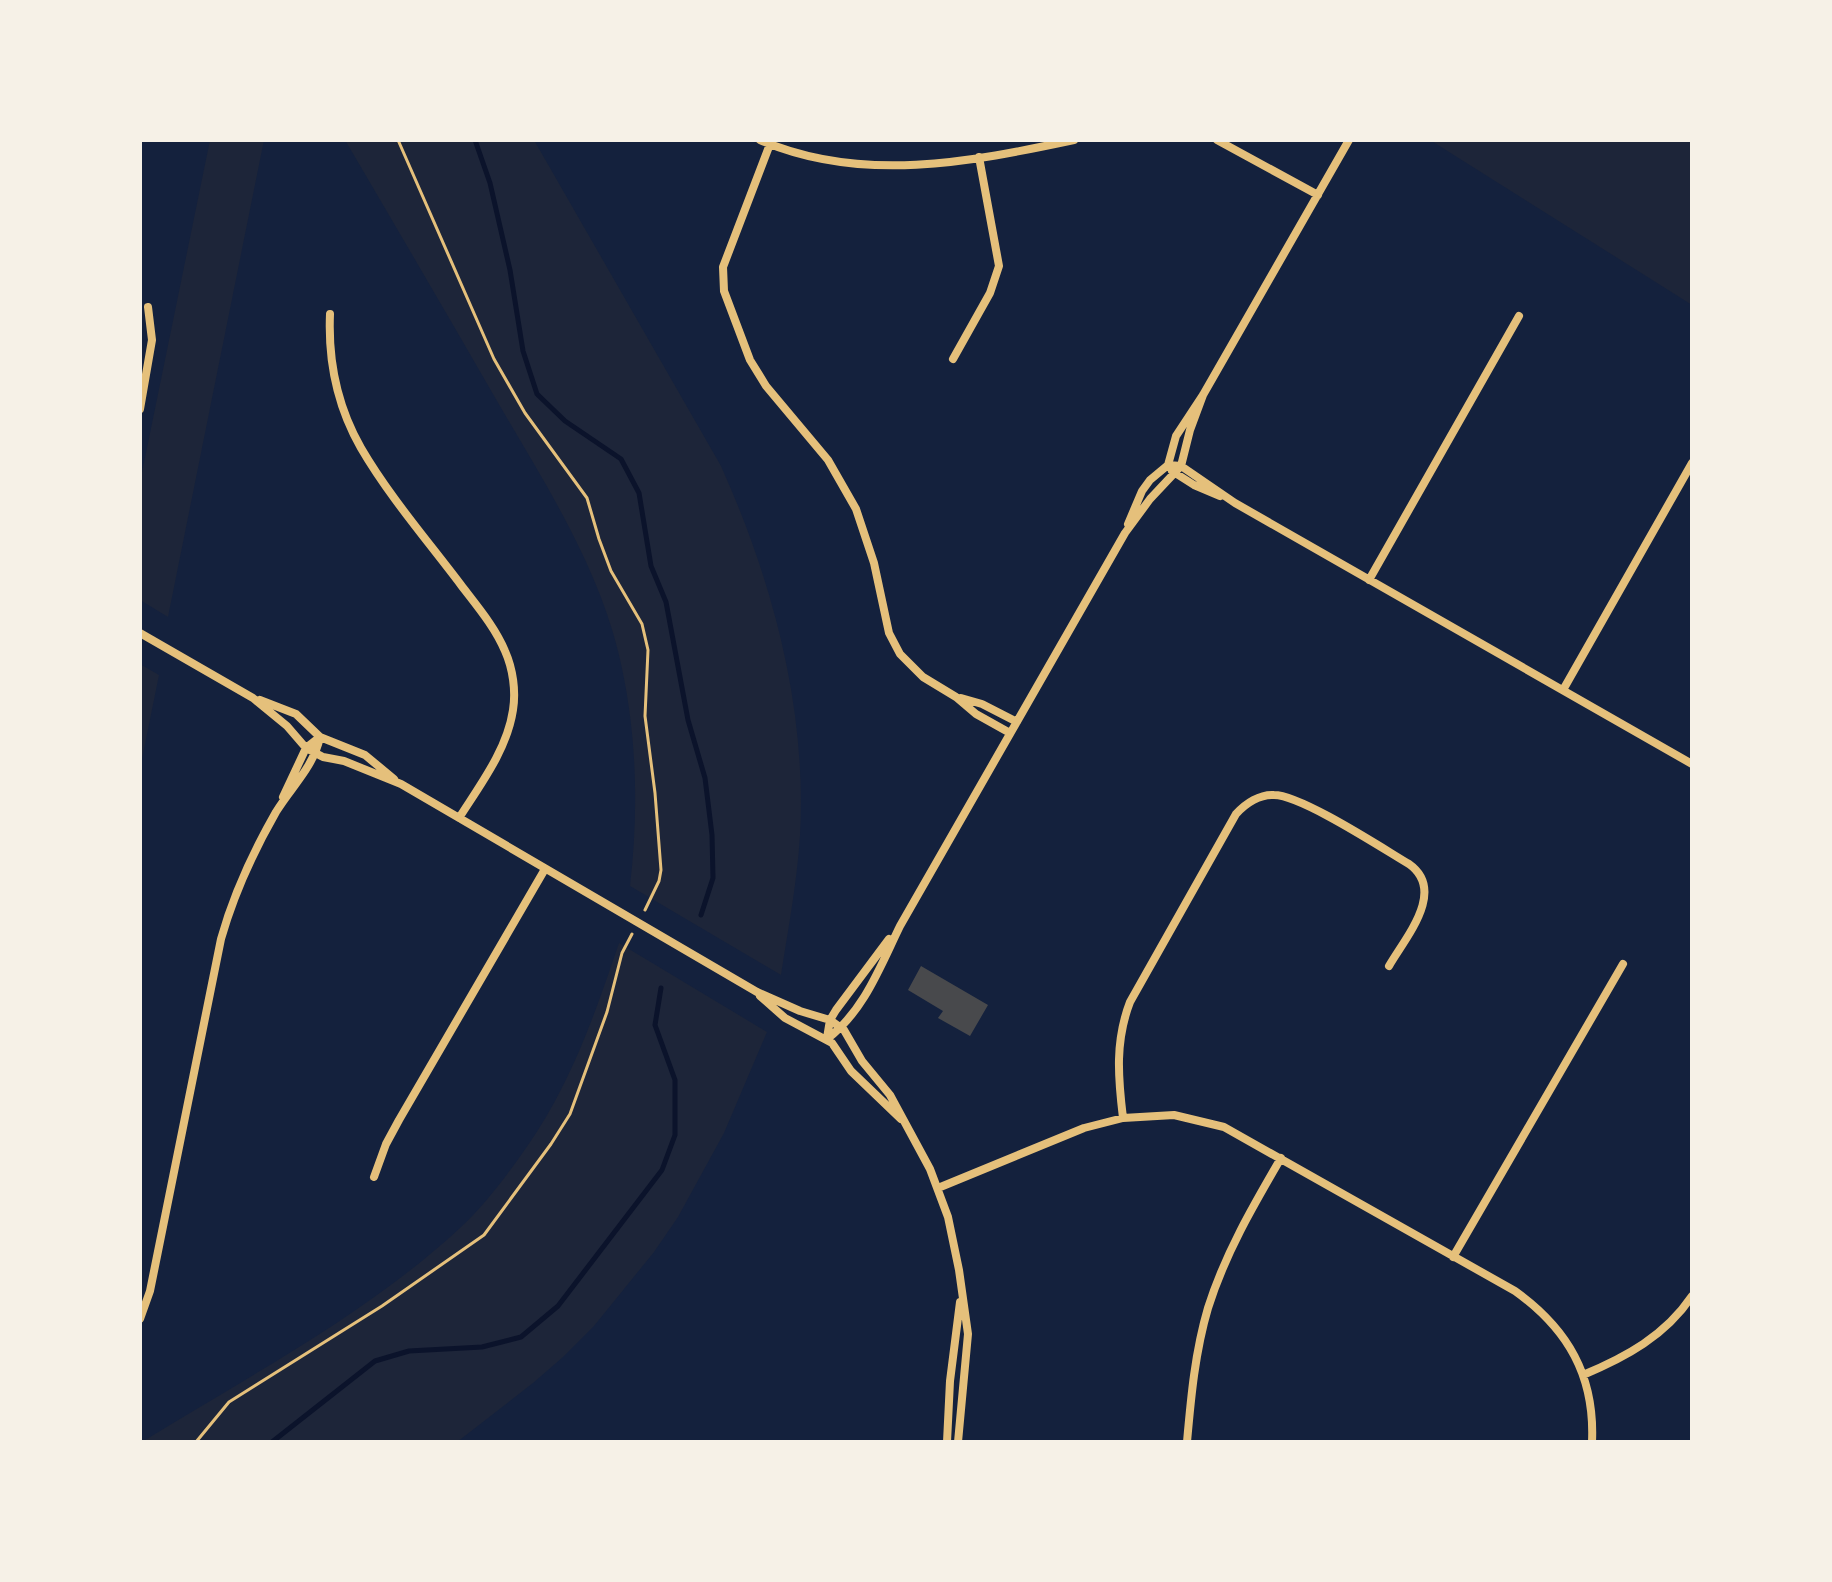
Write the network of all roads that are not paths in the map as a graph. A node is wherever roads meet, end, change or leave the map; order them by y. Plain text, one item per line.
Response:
1 (760, 140) edge
2 (1074, 140) edge
3 (1217, 140) edge
4 (1349, 140) edge
5 (1062, 141) edge
6 (770, 144) junction
7 (979, 157) junction
8 (1318, 195) junction
9 (148, 307) dead end
10 (330, 314) dead end
11 (1519, 316) dead end
12 (953, 359) dead end
13 (1203, 395) junction
14 (140, 409) edge
15 (1692, 463) edge
16 (1168, 465) junction
17 (1178, 470) junction
18 (1125, 533) junction
19 (1369, 580) junction
20 (140, 633) edge
21 (1563, 690) junction
22 (956, 697) junction
23 (253, 698) junction
24 (1017, 722) junction
25 (1010, 733) junction
26 (320, 737) junction
27 (306, 748) junction
28 (316, 754) junction
29 (1692, 764) edge
30 (401, 784) junction
31 (280, 806) junction
32 (459, 818) junction
33 (545, 869) junction
34 (900, 926) junction
35 (1623, 964) dead end
36 (1389, 966) dead end
37 (757, 992) junction
38 (830, 1020) junction
39 (842, 1028) junction
40 (827, 1039) junction
41 (1123, 1118) junction
42 (907, 1125) junction
43 (1281, 1158) junction
44 (374, 1177) dead end
45 (938, 1188) junction
46 (1453, 1257) junction
47 (962, 1294) junction
48 (1692, 1296) edge
49 (140, 1319) edge
50 (1583, 1375) junction
51 (947, 1442) edge
52 (958, 1442) edge
53 (1187, 1442) edge
54 (1592, 1442) edge

1 - 6 street
2 - 5 street
3 - 8 street
4 - 8 street
5 - 7 street
6 - 7 street
6 - 22 street
7 - 12 street
8 - 13 street
9 - 14 street
10 - 32 street
11 - 19 street
13 - 16 street
13 - 17 street
15 - 21 street
16 - 17 street
16 - 18 street
17 - 18 street
17 - 19 street
18 - 24 street
19 - 21 street
20 - 23 street
21 - 29 street
22 - 24 street
22 - 25 street
23 - 26 street
23 - 27 street
24 - 25 street
25 - 34 street
26 - 27 street
26 - 28 street
26 - 30 street
27 - 28 street
27 - 31 street
28 - 30 street
28 - 31 street
30 - 32 street
31 - 49 street
32 - 33 street
33 - 37 street
33 - 44 street
34 - 38 street
34 - 39 street
35 - 46 street
36 - 41 street
37 - 38 street
37 - 40 street
38 - 39 street
38 - 40 street
39 - 40 street
39 - 42 street
40 - 42 street
41 - 43 street
41 - 45 street
42 - 45 street
43 - 46 street
43 - 53 street
45 - 47 street
46 - 50 street
47 - 51 street
47 - 52 street
48 - 50 street
50 - 54 street

